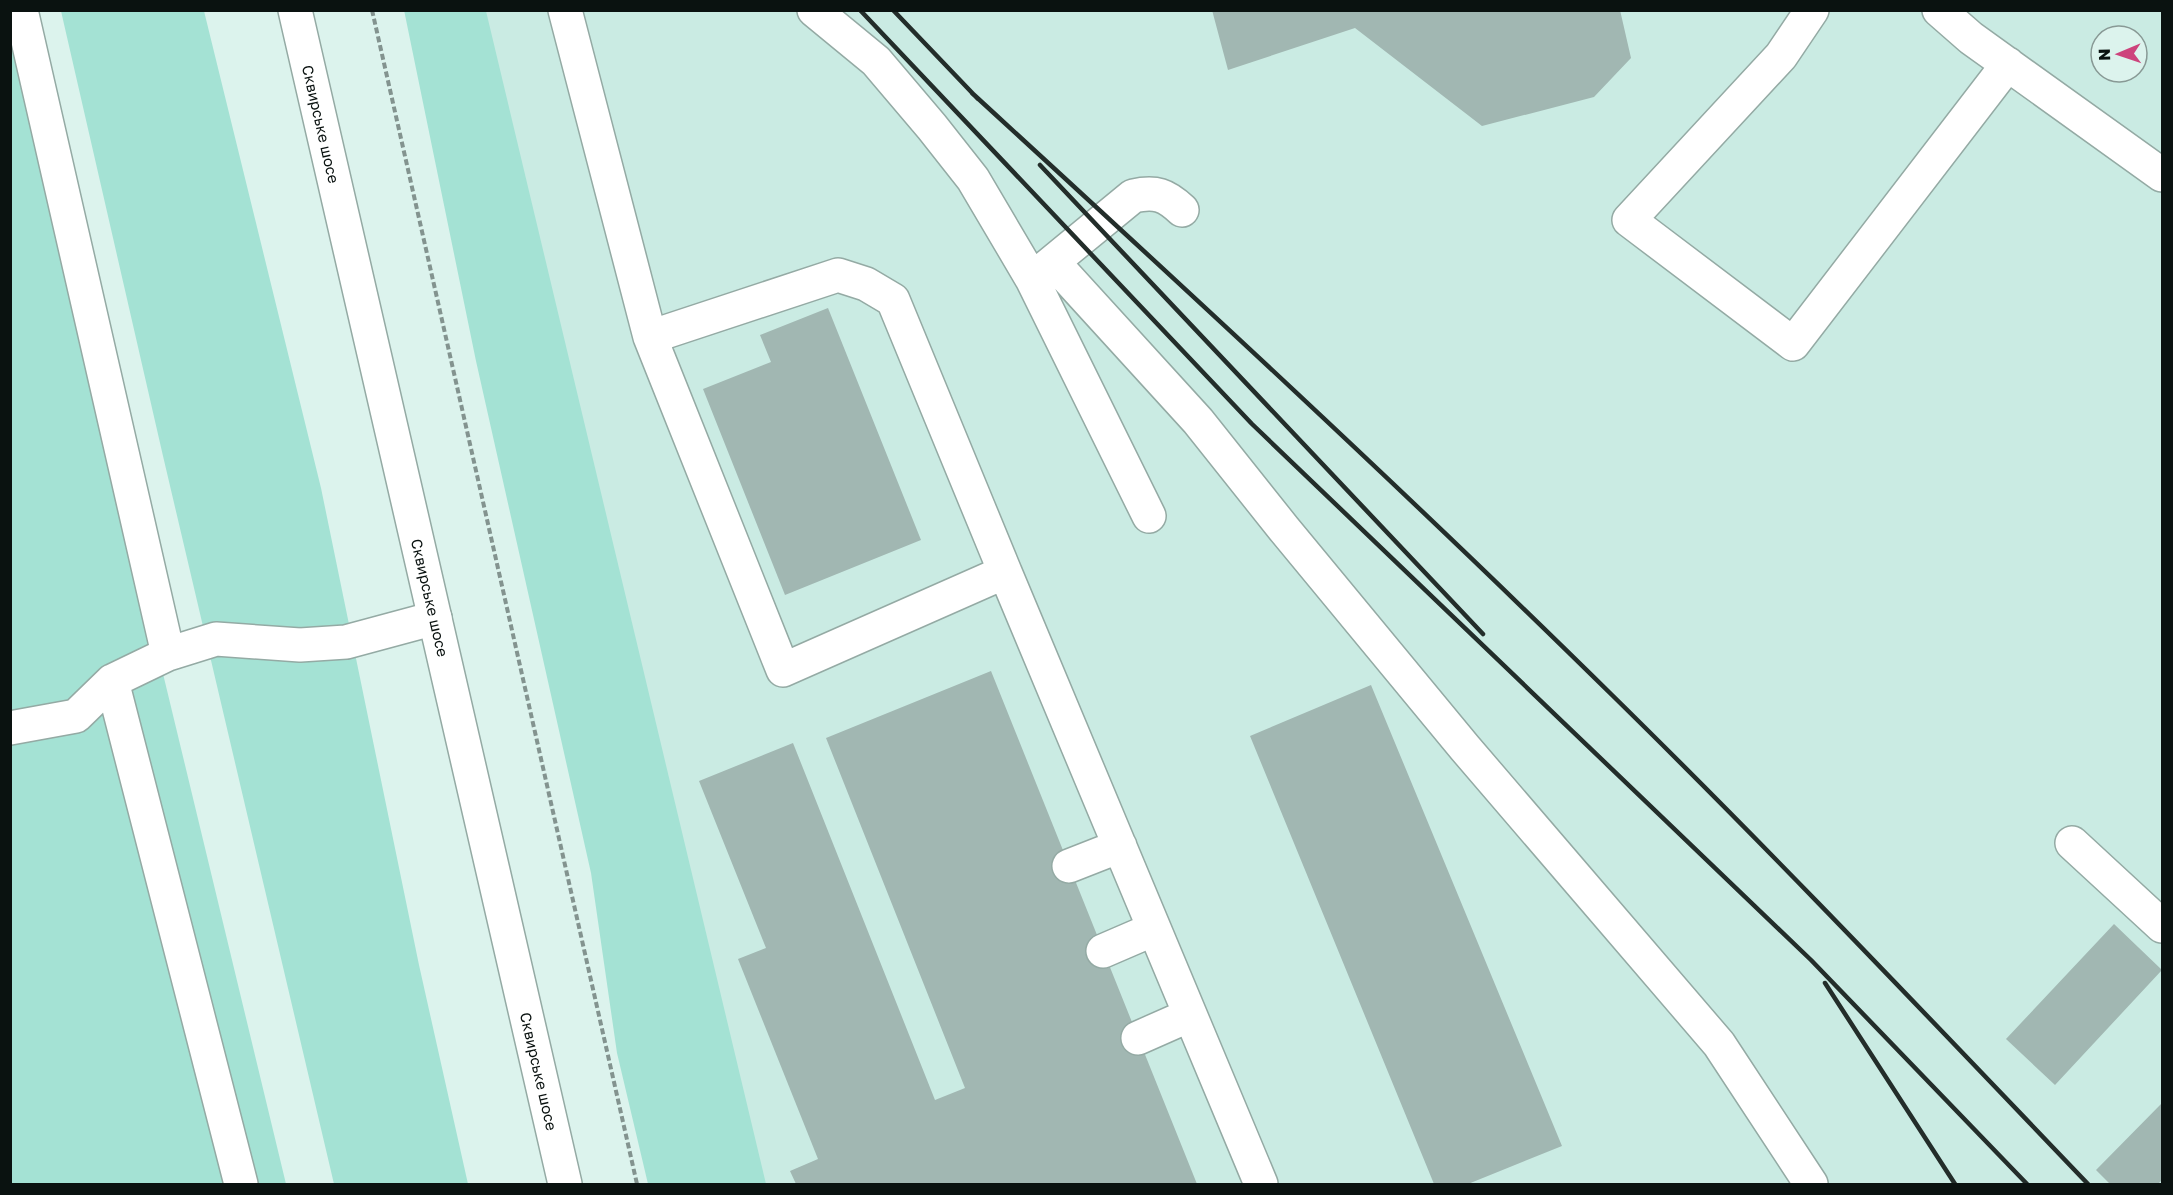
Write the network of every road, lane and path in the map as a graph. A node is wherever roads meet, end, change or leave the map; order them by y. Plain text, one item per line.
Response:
1 (21, 10) edge
2 (295, 10) edge
3 (372, 10) edge
4 (565, 10) edge
5 (814, 10) edge
6 (1812, 10) edge
7 (1939, 10) edge
8 (2008, 64) junction
9 (2163, 175) edge
10 (1182, 210) dead end
11 (1042, 270) junction
12 (650, 337) junction
13 (1149, 516) dead end
14 (1005, 572) junction
15 (435, 618) junction
16 (168, 654) junction
17 (112, 681) junction
18 (10, 728) edge
19 (2072, 843) dead end
20 (1120, 846) junction
21 (1069, 866) dead end
22 (2163, 926) edge
23 (1154, 929) junction
24 (1103, 951) dead end
25 (1190, 1015) junction
26 (1138, 1038) dead end
27 (241, 1185) edge
28 (565, 1185) edge
29 (637, 1185) edge
30 (1261, 1185) edge
31 (1811, 1185) edge

1 - 16 main road
2 - 15 main road, Сквирське шосе
3 - 29 path
4 - 12 main road
5 - 11 main road
6 - 8 main road
7 - 8 main road
8 - 9 main road
10 - 11 main road
11 - 13 main road
11 - 31 main road
12 - 14 main road
12 - 14 main road
14 - 20 main road
15 - 16 main road
15 - 28 main road, Сквирське шосе
16 - 17 main road
17 - 18 main road
17 - 27 main road
19 - 22 main road
20 - 21 main road
20 - 23 main road
23 - 24 main road
23 - 25 main road
25 - 26 main road
25 - 30 main road

